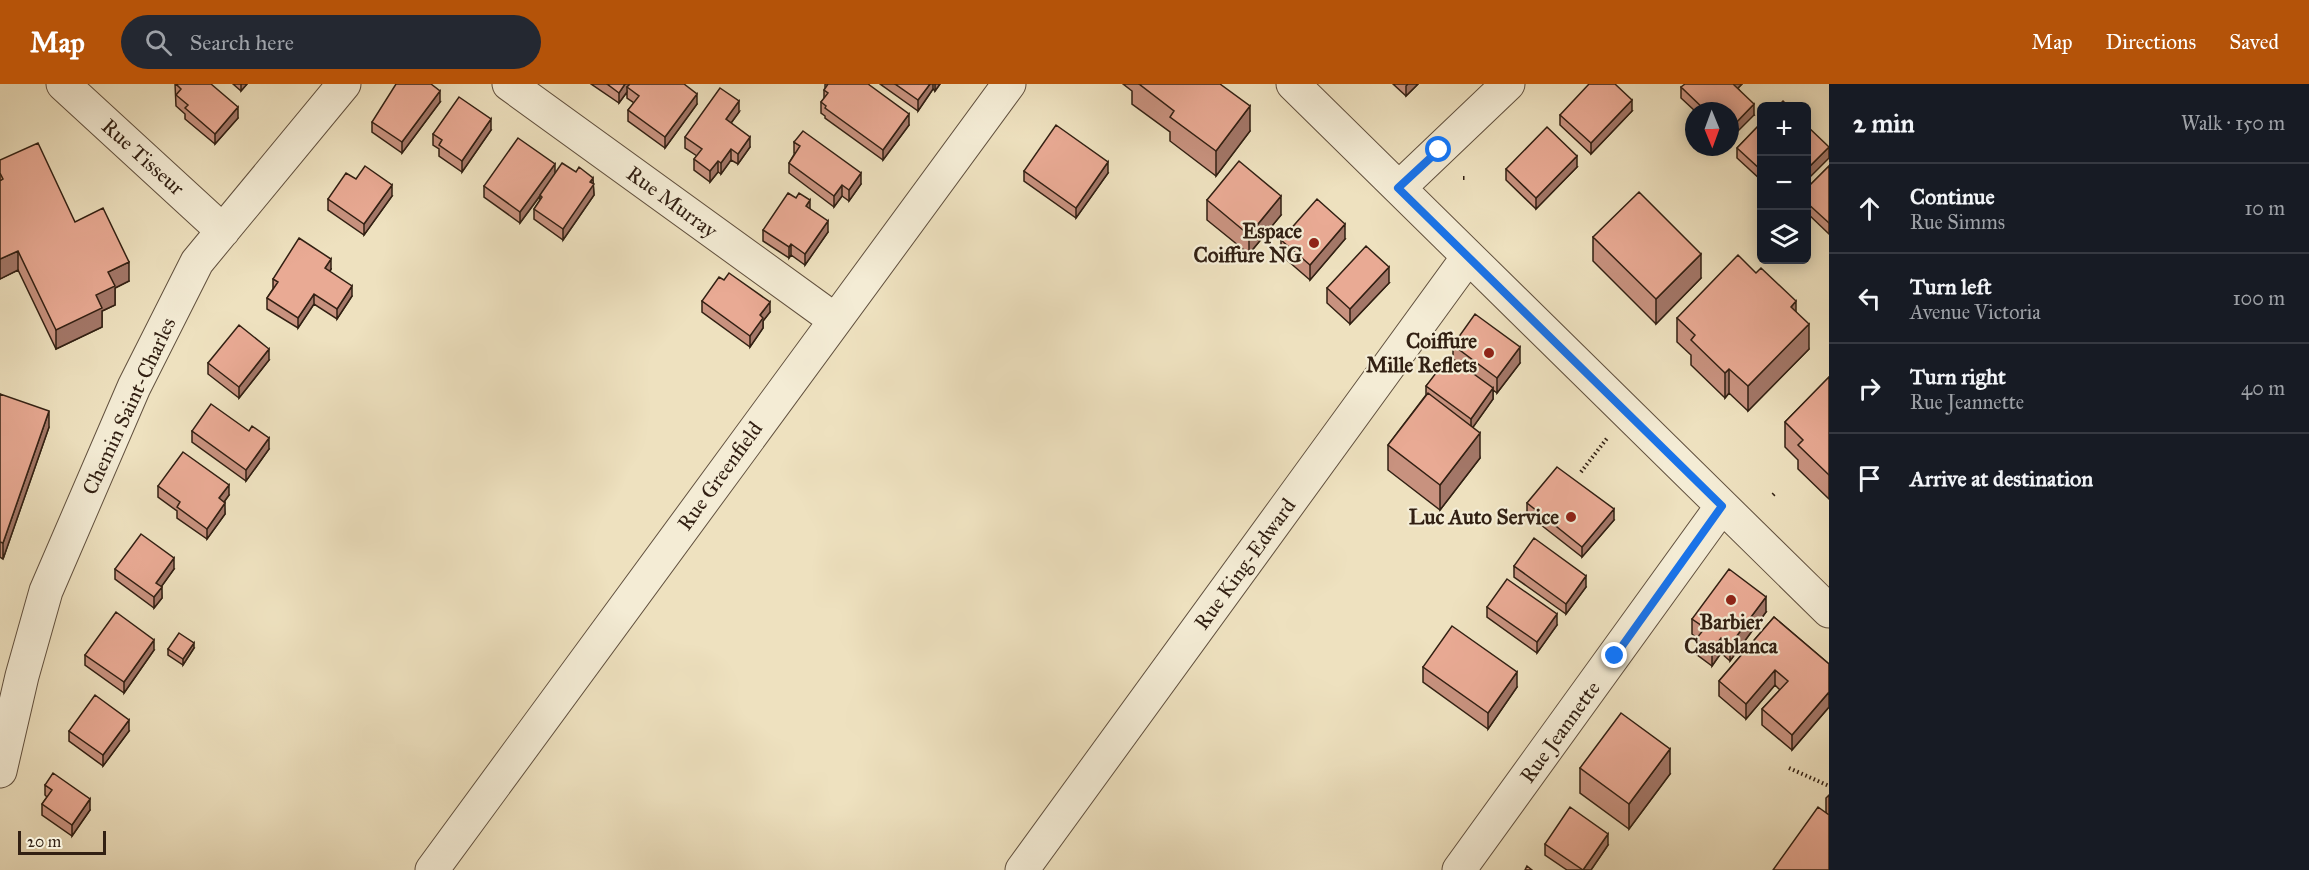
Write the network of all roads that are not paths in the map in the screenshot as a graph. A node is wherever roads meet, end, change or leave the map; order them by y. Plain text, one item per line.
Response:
1 (63, 84) edge
2 (344, 84) edge
3 (509, 84) edge
4 (1009, 84) edge
5 (1293, 84) edge
6 (1508, 84) edge
7 (1398, 188) junction
8 (223, 231) junction
9 (1468, 257) junction
10 (835, 320) junction
11 (1722, 506) junction
12 (1829, 611) edge
13 (0, 771) edge
14 (432, 870) edge
15 (1022, 870) edge
16 (1459, 870) edge

1 - 8 street, Rue Tisseur
2 - 8 street, Chemin Saint-Charles
3 - 10 street, Rue Murray
4 - 10 street, Rue Greenfield
5 - 7 street
6 - 7 street
7 - 9 street
8 - 13 street, Chemin Saint-Charles
9 - 11 street
9 - 15 street, Rue King-Edward
10 - 14 street, Rue Greenfield
11 - 12 street
11 - 16 street, Rue Jeannette

